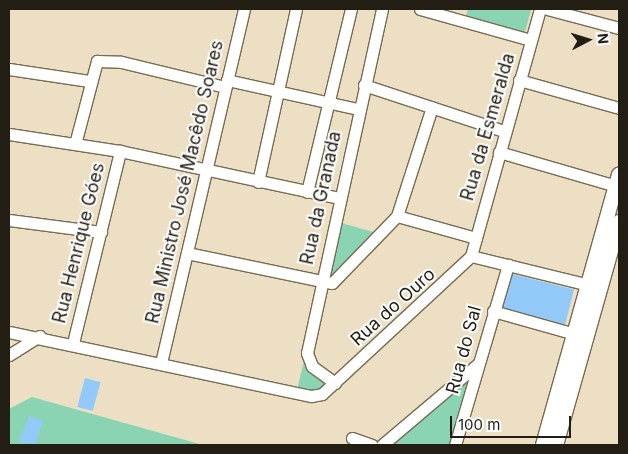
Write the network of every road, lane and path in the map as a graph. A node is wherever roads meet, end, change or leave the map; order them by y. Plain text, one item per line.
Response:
1 (244, 9) edge
2 (296, 9) edge
3 (351, 9) edge
4 (382, 9) edge
5 (420, 9) edge
6 (461, 9) edge
7 (540, 9) edge
8 (547, 9) edge
9 (573, 12) edge
10 (458, 21) junction
11 (619, 28) edge
12 (531, 40) junction
13 (9, 69) edge
14 (518, 80) junction
15 (89, 81) junction
16 (226, 84) junction
17 (364, 85) junction
18 (278, 90) junction
19 (329, 103) junction
20 (432, 107) junction
21 (619, 108) edge
22 (358, 109) junction
23 (504, 131) junction
24 (9, 134) edge
25 (75, 144) junction
26 (120, 151) junction
27 (499, 152) junction
28 (207, 172) junction
29 (618, 180) edge
30 (258, 182) junction
31 (307, 192) junction
32 (339, 198) junction
33 (397, 216) junction
34 (9, 220) edge
35 (619, 222) edge
36 (101, 232) junction
37 (476, 238) junction
38 (187, 253) junction
39 (471, 256) junction
40 (508, 265) junction
41 (320, 280) junction
42 (589, 285) junction
43 (493, 311) junction
44 (9, 332) edge
45 (575, 334) junction
46 (40, 336) junction
47 (73, 343) junction
48 (9, 355) edge
49 (160, 363) junction
50 (478, 364) junction
51 (335, 383) junction
52 (567, 385) junction
53 (352, 438) dead end
54 (372, 445) edge
55 (382, 445) edge
56 (455, 445) edge
57 (543, 445) edge
58 (556, 445) edge

1 - 16 street, Rua Ministro José Macêdo Soares
2 - 18 street
3 - 19 street
4 - 17 street, Rua da Granada
5 - 10 street
6 - 10 street
7 - 12 street, Rua da Esmeralda
8 - 9 street
9 - 11 street
10 - 12 street
12 - 14 street, Rua da Esmeralda
13 - 15 street
14 - 21 street
14 - 23 street, Rua da Esmeralda
15 - 16 street
15 - 25 street
16 - 18 street
16 - 28 street, Rua Ministro José Macêdo Soares
17 - 20 street
17 - 22 street, Rua da Granada
18 - 19 street
18 - 30 street
19 - 22 street
19 - 31 street
20 - 23 street
20 - 33 street
22 - 32 street, Rua da Granada
23 - 27 street, Rua da Esmeralda
24 - 25 street
25 - 26 street
26 - 28 street
26 - 36 street, Rua Henrique Góes
27 - 29 street
27 - 37 street, Rua da Esmeralda
28 - 30 street
28 - 38 street, Rua Ministro José Macêdo Soares
29 - 42 main road
30 - 31 street
31 - 32 street
32 - 41 street, Rua da Granada
33 - 37 street
33 - 41 street
34 - 36 street
35 - 52 main road
36 - 47 street, Rua Henrique Góes
37 - 39 street, Rua da Esmeralda
38 - 41 street
38 - 49 street, Rua Ministro José Macêdo Soares
39 - 40 street
39 - 51 street, Rua do Ouro
40 - 42 street
40 - 43 street, Rua do Sal
41 - 51 street, Rua da Granada
42 - 45 main road
43 - 45 street
43 - 50 street, Rua do Sal
44 - 46 street, Rua do Ouro
45 - 52 main road
46 - 47 street, Rua do Ouro
46 - 48 street
47 - 49 street, Rua do Ouro
49 - 51 street, Rua do Ouro
50 - 55 street
50 - 56 street, Rua do Sal
52 - 57 main road
52 - 58 main road
53 - 54 street

